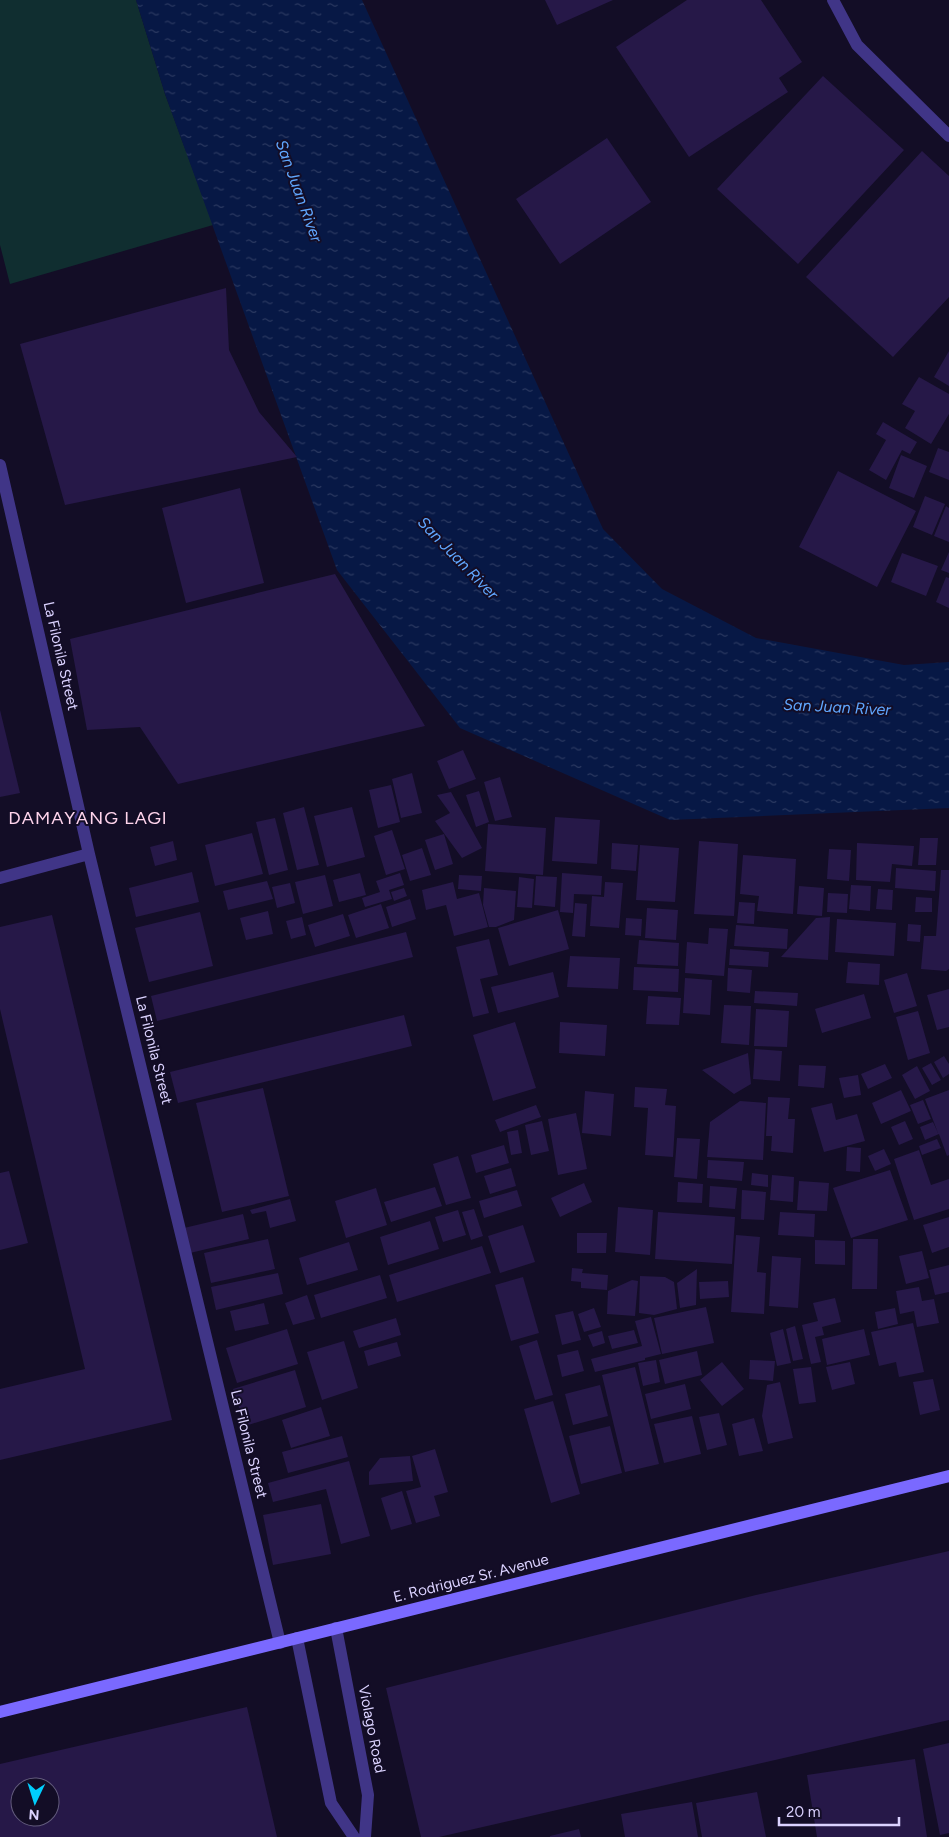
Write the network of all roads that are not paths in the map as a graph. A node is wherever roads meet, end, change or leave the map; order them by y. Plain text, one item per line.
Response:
1 (833, 0) edge
2 (949, 136) edge
3 (0, 465) edge
4 (89, 854) junction
5 (0, 878) edge
6 (949, 1476) edge
7 (336, 1628) junction
8 (298, 1638) junction
9 (280, 1642) junction
10 (0, 1712) edge
11 (354, 1837) edge
12 (365, 1837) edge

1 - 2 street
3 - 4 street, La Filonila Street
4 - 5 street
4 - 9 street, La Filonila Street
6 - 7 main road, E. Rodriguez Sr. Avenue
7 - 8 main road, E. Rodriguez Sr. Avenue
7 - 12 street, Violago Road
8 - 9 main road, E. Rodriguez Sr. Avenue
8 - 11 street
9 - 10 main road, E. Rodriguez Sr. Avenue

